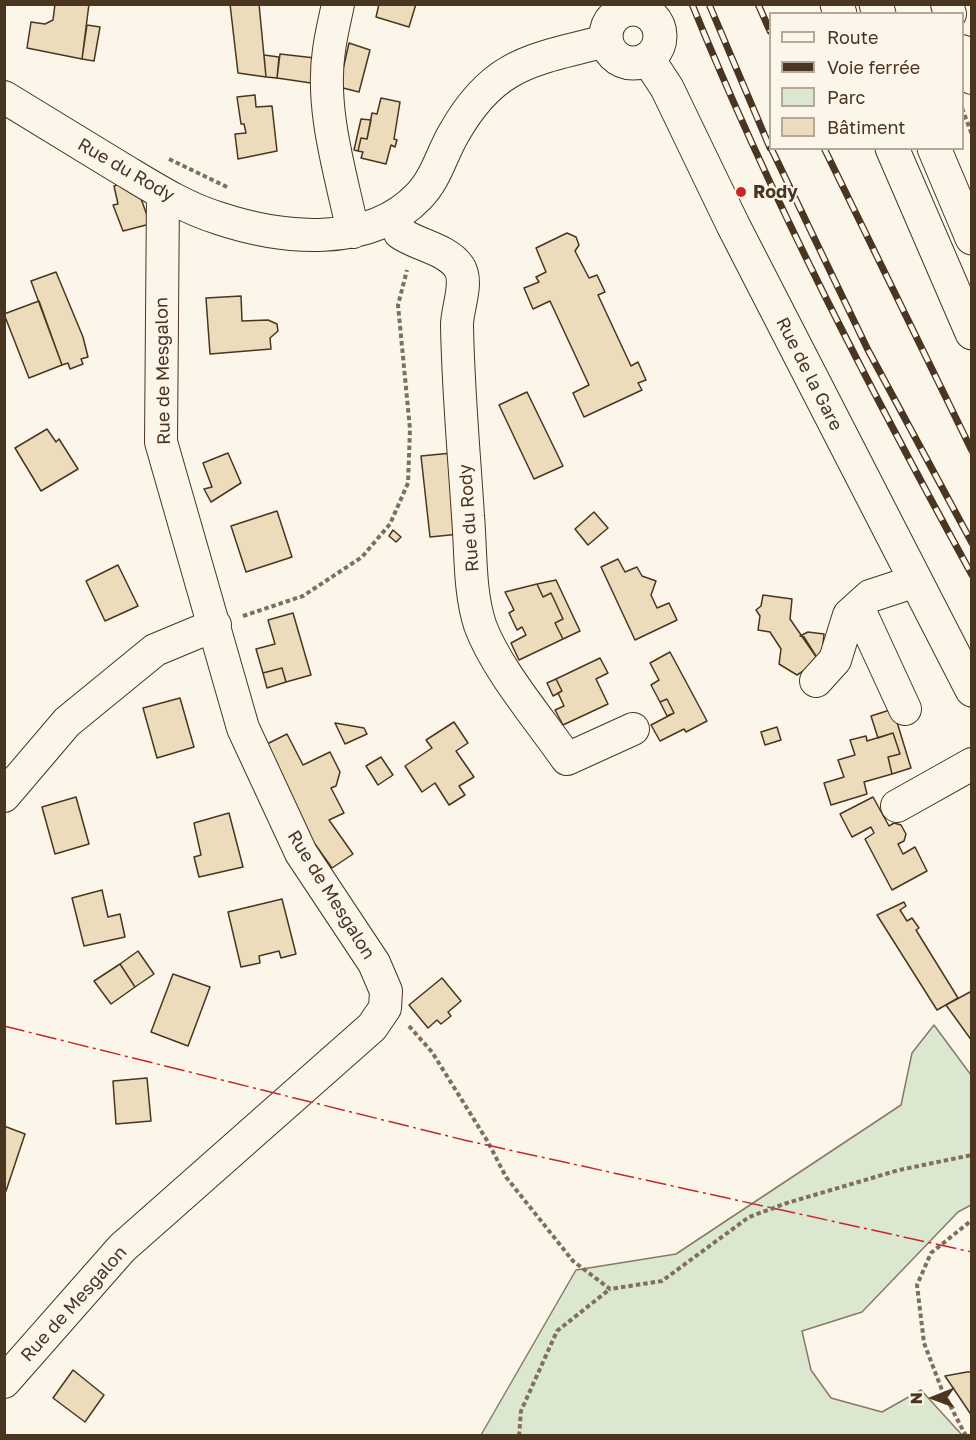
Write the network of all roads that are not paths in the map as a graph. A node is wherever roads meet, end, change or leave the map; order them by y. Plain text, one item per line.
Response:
1 (338, 4) edge
2 (634, 6) edge
3 (606, 40) junction
4 (964, 54) edge
5 (648, 59) junction
6 (972, 78) edge
7 (4, 97) edge
8 (893, 150) edge
9 (935, 150) edge
10 (163, 194) junction
11 (396, 216) junction
12 (353, 232) junction
13 (972, 237) edge
14 (972, 333) edge
15 (916, 581) junction
16 (858, 607) junction
17 (214, 625) junction
18 (816, 681) dead end
19 (972, 690) edge
20 (905, 709) dead end
21 (633, 729) dead end
22 (972, 764) edge
23 (4, 796) edge
24 (897, 806) dead end
25 (4, 1382) edge

1 - 12 street
2 - 3 main road
2 - 5 main road
3 - 5 main road
3 - 11 street, Rue du Rody
4 - 6 street
5 - 15 main road, Rue de la Gare
7 - 10 street, Rue du Rody
8 - 14 main road
9 - 13 main road
10 - 12 street, Rue du Rody
10 - 17 street, Rue de Mesgalon
11 - 12 street, Rue du Rody
11 - 21 street, Rue du Rody
15 - 16 street
15 - 19 main road, Rue de la Gare
16 - 18 street
16 - 20 street
17 - 23 street
17 - 25 street, Rue de Mesgalon
22 - 24 street

